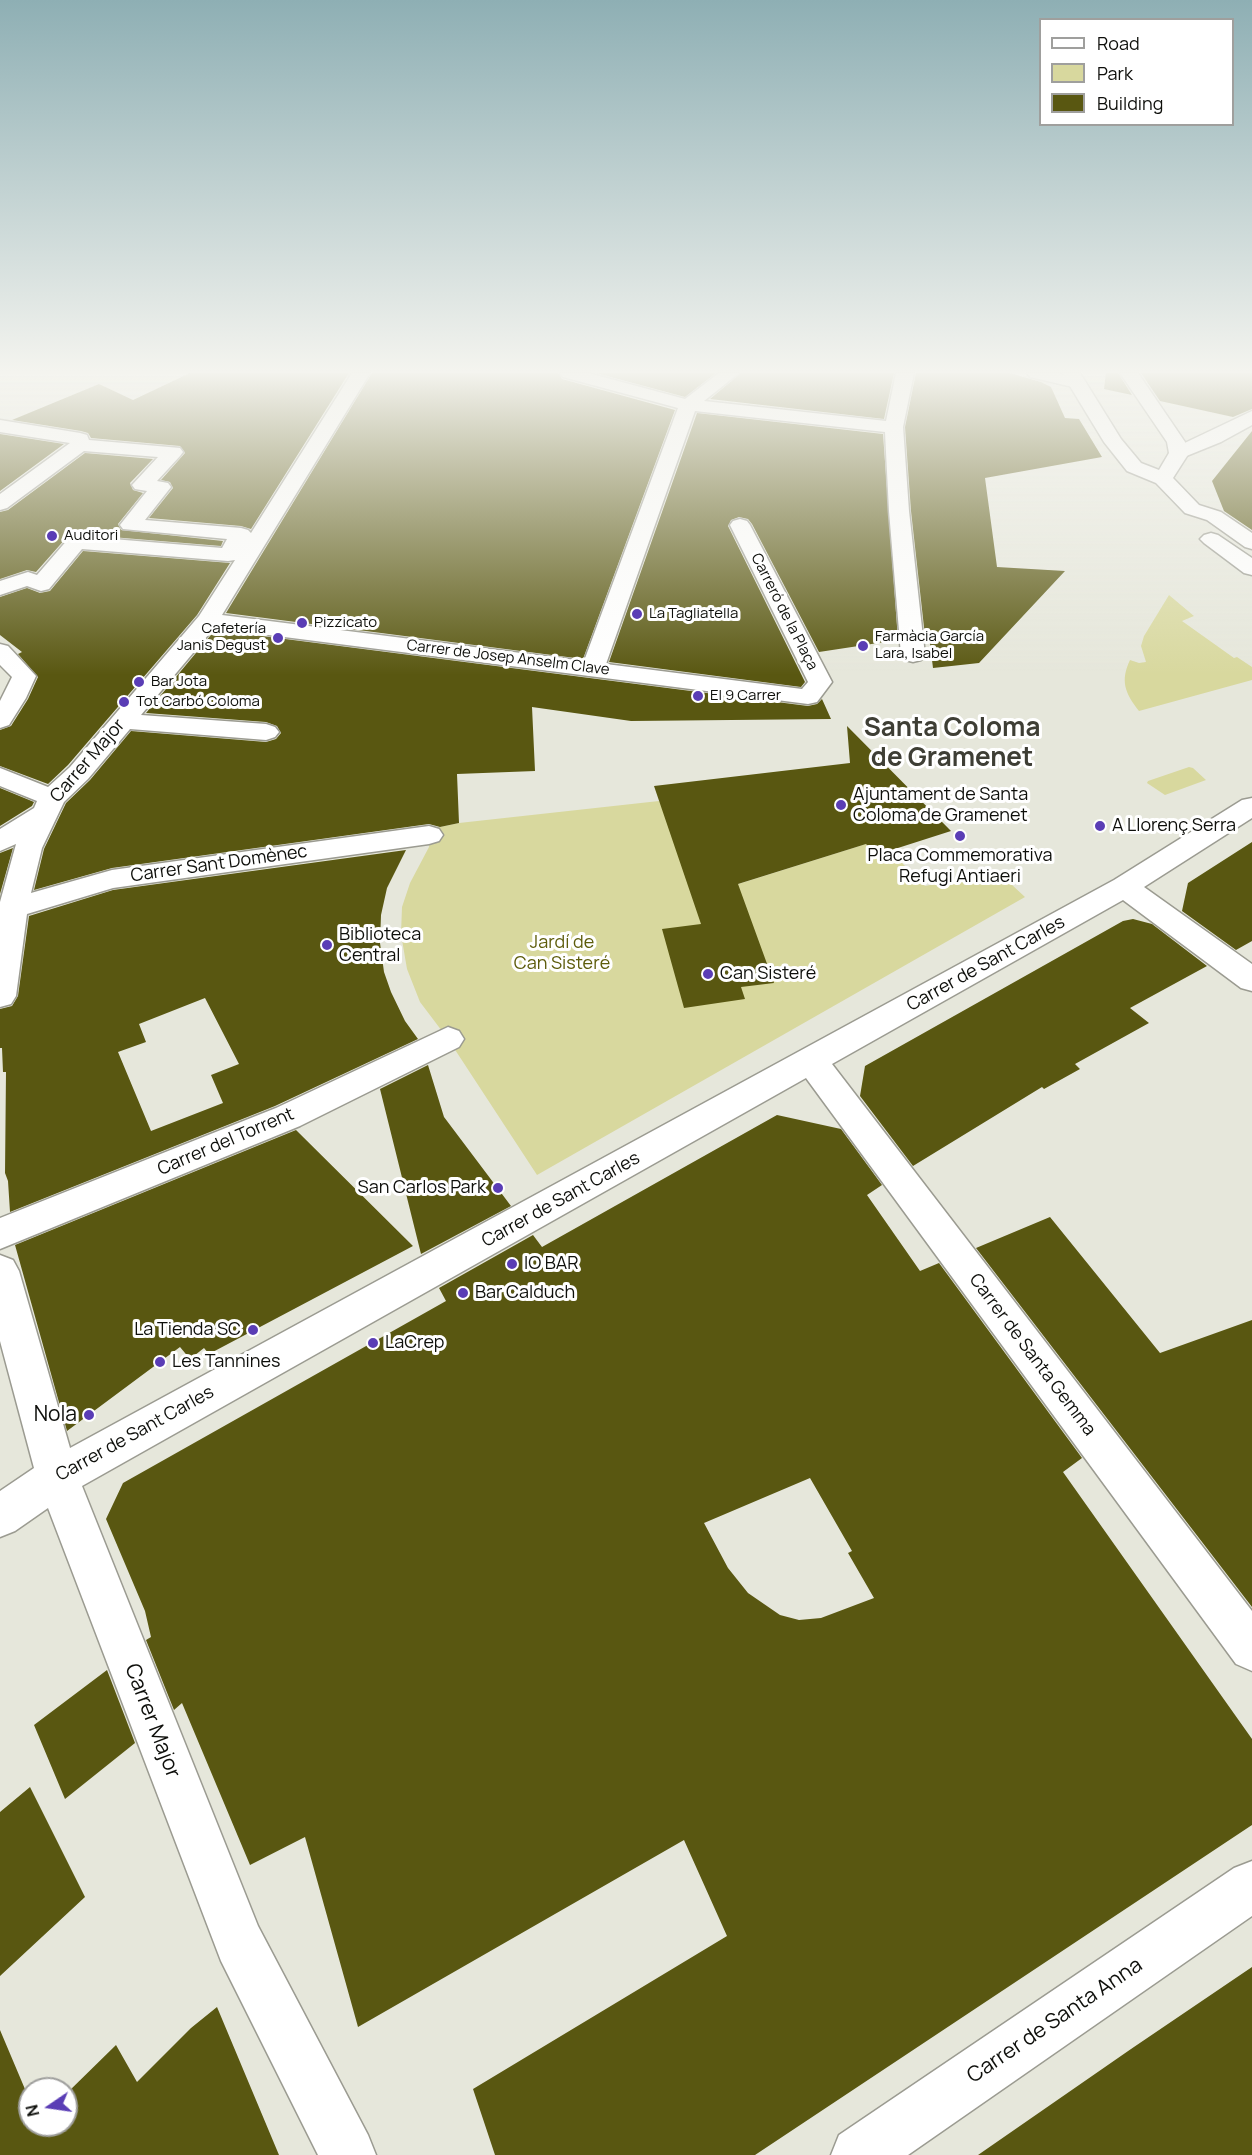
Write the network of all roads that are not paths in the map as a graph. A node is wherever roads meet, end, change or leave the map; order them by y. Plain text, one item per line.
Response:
1 (33, 474) edge
2 (41, 474) edge
3 (153, 474) edge
4 (299, 474) edge
5 (663, 474) edge
6 (897, 474) edge
7 (1150, 474) edge
8 (1165, 474) edge
9 (1163, 479) junction
10 (0, 498) edge
11 (0, 504) edge
12 (1192, 510) junction
13 (740, 525) dead end
14 (1252, 543) edge
15 (1252, 568) edge
16 (0, 588) edge
17 (208, 620) junction
18 (0, 651) edge
19 (913, 655) dead end
20 (593, 668) junction
21 (808, 697) joint
22 (0, 720) edge
23 (124, 721) junction
24 (266, 732) dead end
25 (0, 776) edge
26 (50, 804) junction
27 (1252, 806) edge
28 (429, 835) dead end
29 (0, 842) edge
30 (1124, 887) junction
31 (13, 908) junction
32 (1252, 980) edge
33 (0, 996) edge
34 (448, 1039) dead end
35 (812, 1062) junction
36 (0, 1234) edge
37 (0, 1271) edge
38 (57, 1477) junction
39 (0, 1516) edge
40 (1252, 1648) edge
41 (1252, 1886) edge
42 (348, 2155) edge
43 (859, 2155) edge

1 - 10 street
2 - 11 street
3 - 16 street
4 - 17 street, Carrer Major
5 - 20 street
6 - 19 street
7 - 9 street
8 - 9 street
9 - 12 street
12 - 14 street
12 - 15 street
13 - 21 street, Carreró de la Plaça
17 - 20 street, Carrer de Josep Anselm Clave
17 - 23 street, Carrer Major
18 - 22 street
20 - 21 street, Carrer de Josep Anselm Clave
23 - 24 street
23 - 26 street, Carrer Major
25 - 26 street
26 - 29 street
26 - 31 street, Carrer Major
27 - 30 street, Carrer de Sant Carles
28 - 31 street, Carrer Sant Domènec
30 - 32 street
30 - 35 street, Carrer de Sant Carles
31 - 33 street, Carrer Major
34 - 36 street, Carrer del Torrent
35 - 38 street, Carrer de Sant Carles
35 - 40 street, Carrer de Santa Gemma
37 - 38 street, Carrer Major
38 - 39 street, Carrer de Sant Carles
38 - 42 street, Carrer Major
41 - 43 street, Carrer de Santa Anna

